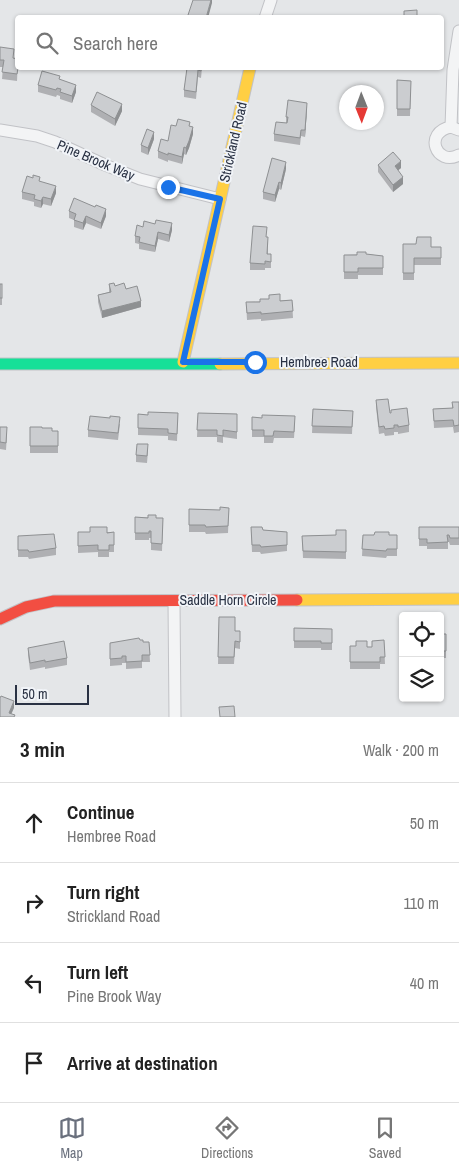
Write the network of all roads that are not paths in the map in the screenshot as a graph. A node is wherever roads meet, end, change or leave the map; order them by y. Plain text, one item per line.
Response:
1 (271, 0) edge
2 (266, 15) edge
3 (459, 31) edge
4 (250, 70) edge
5 (455, 128) edge
6 (0, 130) edge
7 (459, 155) edge
8 (220, 199) junction
9 (183, 362) junction
10 (459, 363) edge
11 (0, 364) edge
12 (459, 599) edge
13 (174, 601) junction
14 (0, 618) edge
15 (175, 717) edge

1 - 2 street
3 - 5 street
4 - 8 street, Strickland Road
5 - 7 street
6 - 8 street, Pine Brook Way
8 - 9 street, Strickland Road
9 - 10 street, Hembree Road
9 - 11 street, Hembree Road
12 - 13 street, Saddle Horn Circle
13 - 14 street, Saddle Horn Circle
13 - 15 street

